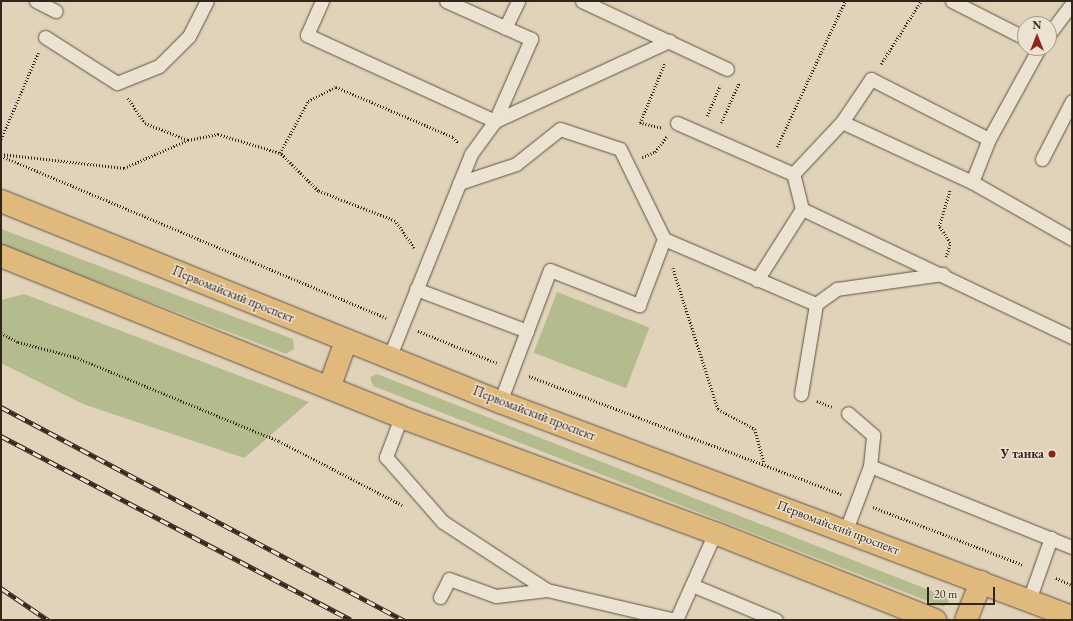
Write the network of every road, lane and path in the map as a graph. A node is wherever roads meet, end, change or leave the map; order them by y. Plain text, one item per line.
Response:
1 (36, 1) edge
2 (207, 1) edge
3 (322, 1) edge
4 (446, 1) edge
5 (518, 1) edge
6 (582, 1) edge
7 (845, 1) edge
8 (921, 1) edge
9 (952, 1) edge
10 (1072, 3) edge
11 (56, 11) dead end
12 (1057, 23) edge
13 (505, 28) junction
14 (1017, 34) edge
15 (45, 37) joint
16 (669, 42) junction
17 (1036, 56) edge
18 (727, 69) joint
19 (663, 70) dead end
20 (871, 79) junction
21 (117, 83) junction
22 (717, 94) dead end
23 (1072, 101) edge
24 (495, 121) junction
25 (704, 122) dead end
26 (842, 122) junction
27 (677, 123) joint
28 (727, 126) dead end
29 (656, 129) dead end
30 (1, 139) edge
31 (989, 139) junction
32 (188, 140) junction
33 (462, 146) dead end
34 (770, 146) dead end
35 (280, 153) junction
36 (1, 155) edge
37 (1042, 159) dead end
38 (629, 162) junction
39 (793, 174) junction
40 (972, 182) junction
41 (459, 183) junction
42 (1, 201) edge
43 (802, 209) junction
44 (664, 239) junction
45 (1072, 239) edge
46 (1, 256) edge
47 (426, 264) junction
48 (943, 274) junction
49 (757, 280) junction
50 (416, 289) junction
51 (816, 304) junction
52 (402, 325) junction
53 (527, 331) junction
54 (1, 333) edge
55 (1072, 337) edge
56 (346, 341) junction
57 (389, 358) junction
58 (512, 369) junction
59 (329, 388) junction
60 (801, 394) joint
61 (500, 402) junction
62 (848, 413) joint
63 (401, 417) junction
64 (764, 463) junction
65 (870, 466) junction
66 (857, 500) junction
67 (407, 507) dead end
68 (846, 530) junction
69 (715, 533) junction
70 (1051, 538) junction
71 (1072, 546) edge
72 (1039, 572) junction
73 (981, 582) junction
74 (692, 585) junction
75 (1072, 585) edge
76 (547, 590) junction
77 (440, 596) dead end
78 (1029, 600) junction
79 (649, 617) edge
80 (1072, 617) edge
81 (675, 620) edge
82 (776, 620) edge
83 (935, 620) edge
84 (966, 620) edge

1 - 11 lane
2 - 21 lane
3 - 24 lane
4 - 13 lane
5 - 13 lane
6 - 16 lane
7 - 34 path
8 - 20 path
9 - 14 lane
10 - 12 lane
13 - 24 lane
15 - 21 lane
15 - 30 path
16 - 18 lane
16 - 24 lane
17 - 31 lane
18 - 28 path
19 - 29 path
20 - 26 lane
20 - 31 lane
21 - 32 path
22 - 25 path
23 - 37 lane
24 - 41 lane
26 - 39 lane
26 - 40 lane
27 - 38 path
27 - 39 lane
31 - 40 lane
32 - 35 path
32 - 36 path
33 - 35 path
35 - 47 path
36 - 52 path
38 - 41 lane
38 - 44 lane
39 - 43 lane
40 - 45 lane
40 - 48 path
41 - 47 lane
42 - 56 main road, Первомайский проспект
43 - 48 lane
43 - 49 lane
44 - 49 lane
44 - 53 lane
44 - 64 path
46 - 59 main road
47 - 50 lane
48 - 51 lane
48 - 55 lane
49 - 51 lane
50 - 52 lane
50 - 53 lane
51 - 60 lane
52 - 57 lane
52 - 58 path
53 - 58 lane
54 - 67 path
56 - 57 main road, Первомайский проспект
56 - 59 main road
57 - 61 main road, Первомайский проспект
58 - 61 lane
58 - 64 path
59 - 63 main road
60 - 62 path
61 - 68 main road, Первомайский проспект
62 - 65 lane
63 - 69 main road
63 - 76 lane
64 - 66 path
65 - 66 lane
65 - 70 lane
66 - 68 lane
66 - 72 path
68 - 73 main road, Первомайский проспект
69 - 74 lane
69 - 83 main road
70 - 71 lane
70 - 72 lane
72 - 75 path
72 - 78 lane
73 - 78 main road, Первомайский проспект
73 - 84 main road
74 - 81 lane
74 - 82 lane
76 - 77 lane
76 - 79 lane
78 - 80 main road, Первомайский проспект
79 - 81 lane

